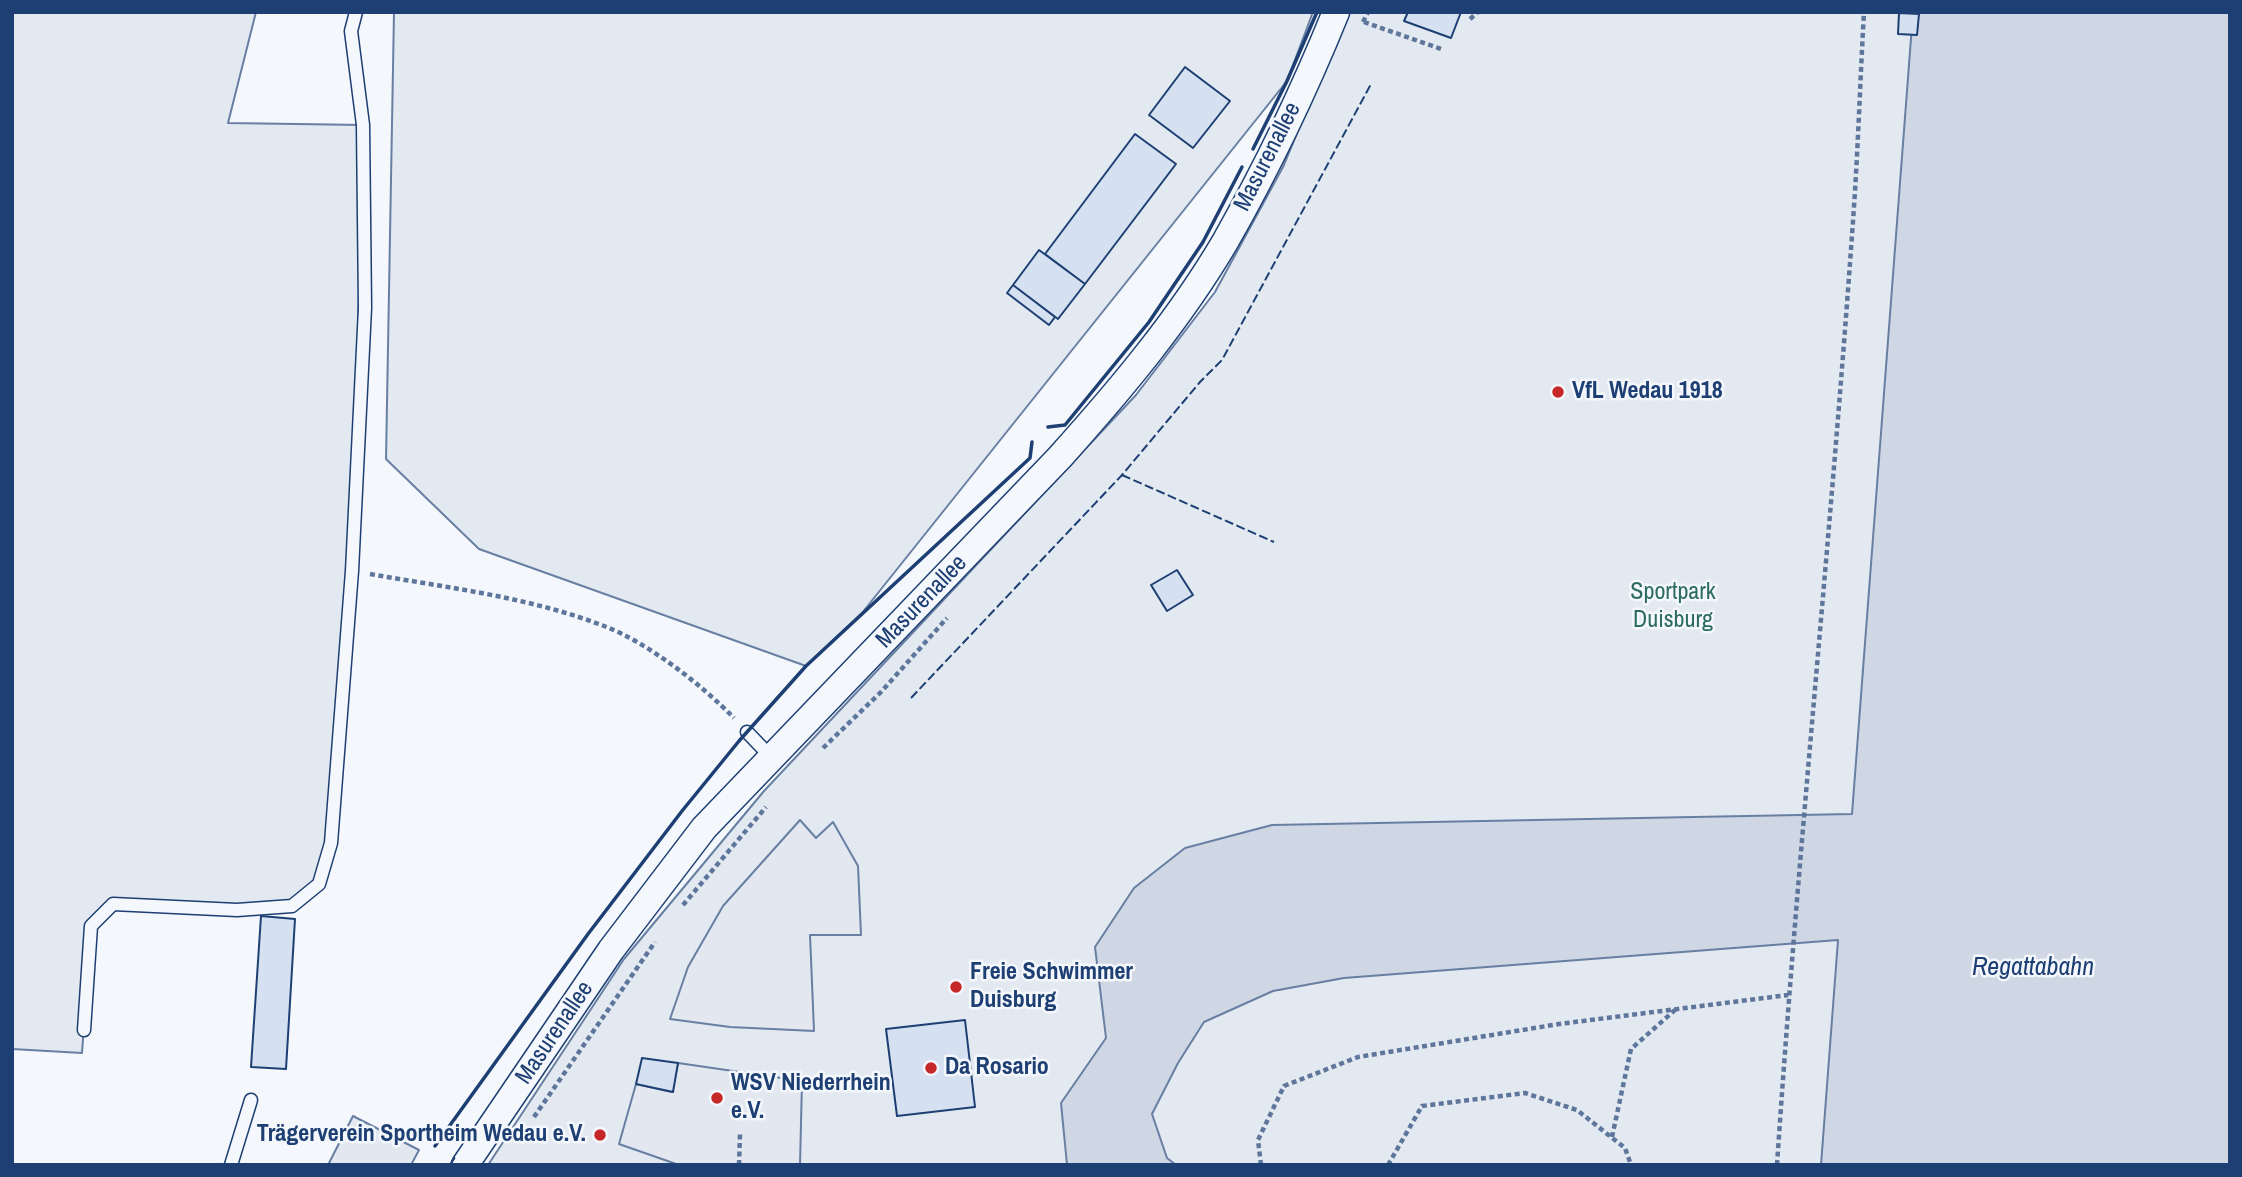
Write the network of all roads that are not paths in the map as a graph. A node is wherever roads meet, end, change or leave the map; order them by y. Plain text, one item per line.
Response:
1 (356, 12) edge
2 (1336, 12) edge
3 (747, 732) road end
4 (771, 757) junction
5 (84, 1030) dead end
6 (251, 1100) dead end
7 (231, 1165) edge
8 (465, 1165) edge

1 - 5 lane
2 - 4 street, Masurenallee
3 - 4 lane
4 - 8 street, Masurenallee
6 - 7 lane

